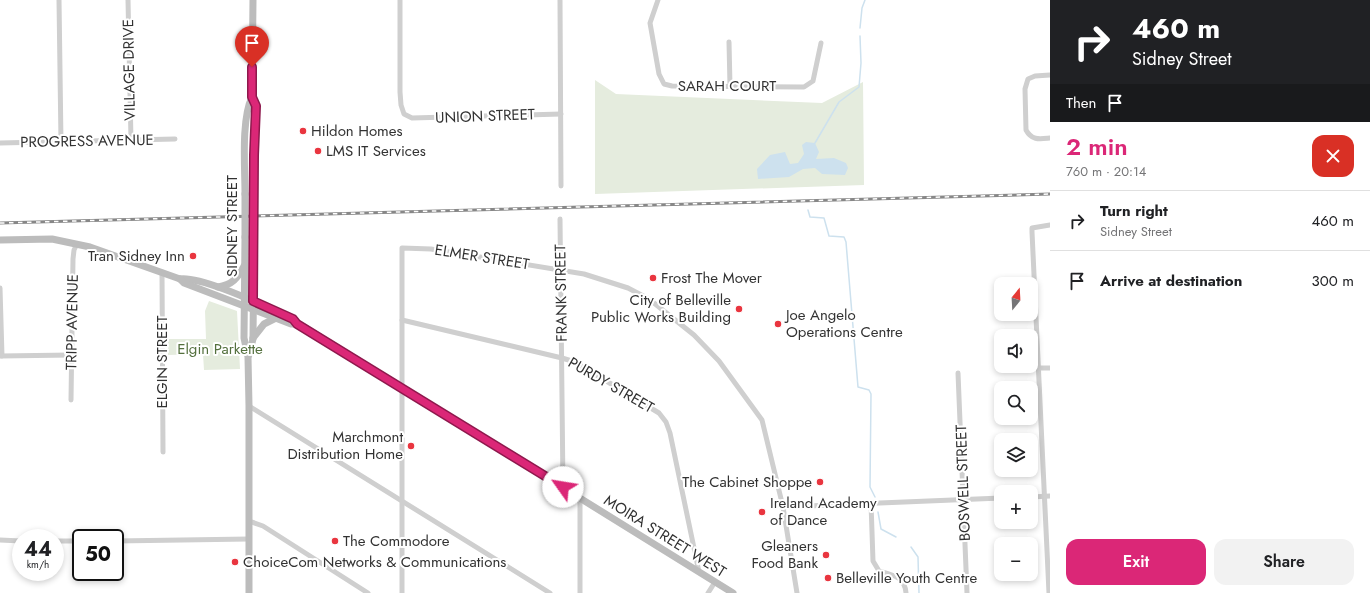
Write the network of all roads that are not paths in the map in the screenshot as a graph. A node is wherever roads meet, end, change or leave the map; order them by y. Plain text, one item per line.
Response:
1 (59, 0) edge
2 (128, 0) edge
3 (252, 0) edge
4 (400, 0) edge
5 (560, 0) edge
6 (658, 0) edge
7 (729, 42) dead end
8 (821, 43) dead end
9 (1050, 75) edge
10 (730, 86) junction
11 (252, 97) junction
12 (561, 114) junction
13 (1050, 138) edge
14 (131, 140) junction
15 (175, 140) dead end
16 (61, 142) junction
17 (0, 143) edge
18 (561, 186) dead end
19 (560, 218) dead end
20 (1050, 225) edge
21 (0, 240) edge
22 (77, 244) junction
23 (244, 264) junction
24 (561, 270) junction
25 (162, 272) junction
26 (180, 279) junction
27 (215, 287) junction
28 (0, 288) edge
29 (244, 301) junction
30 (253, 305) junction
31 (276, 318) junction
32 (402, 320) junction
33 (297, 324) junction
34 (1036, 329) edge
35 (253, 339) junction
36 (72, 355) junction
37 (1, 356) edge
38 (248, 357) junction
39 (562, 358) junction
40 (1038, 368) joint
41 (1050, 368) edge
42 (958, 373) dead end
43 (402, 387) junction
44 (71, 400) dead end
45 (249, 406) junction
46 (163, 452) dead end
47 (563, 487) junction
48 (1047, 496) edge
49 (580, 498) junction
50 (994, 498) edge
51 (964, 499) junction
52 (402, 501) junction
53 (871, 504) junction
54 (783, 507) junction
55 (249, 521) junction
56 (249, 539) junction
57 (0, 540) edge
58 (12, 540) edge
59 (124, 541) edge
60 (699, 572) junction
61 (715, 582) junction
62 (249, 593) edge
63 (368, 593) edge
64 (402, 593) edge
65 (550, 593) edge
66 (580, 593) edge
67 (708, 593) edge
68 (733, 593) edge
69 (796, 593) edge
70 (906, 593) edge
71 (967, 593) edge
72 (1049, 593) edge

1 - 16 street
2 - 14 street, VILLAGE DRIVE
3 - 11 main road, SIDNEY STREET
4 - 12 street, UNION STREET
5 - 12 street
6 - 10 street, SARAH COURT
7 - 10 street
8 - 10 street, SARAH COURT
9 - 13 street
11 - 23 main road, SIDNEY STREET, bridge
11 - 30 main road, SIDNEY STREET, bridge
12 - 18 street
14 - 15 street, PROGRESS AVENUE
14 - 16 street, PROGRESS AVENUE
16 - 17 street, PROGRESS AVENUE
19 - 24 street, FRANK STREET
20 - 34 street
21 - 22 main road, MOIRA STREET WEST
22 - 25 main road, MOIRA STREET WEST
22 - 36 street, TRIPP AVENUE
23 - 27 main road
23 - 29 main road, SIDNEY STREET
24 - 32 street, ELMER STREET
24 - 39 street, FRANK STREET
24 - 54 street, ELMER STREET
25 - 26 main road, MOIRA STREET WEST
25 - 46 street, ELGIN STREET
26 - 27 main road, MOIRA STREET WEST
26 - 29 main road, MOIRA STREET WEST
27 - 29 main road, MOIRA STREET WEST
28 - 37 street
29 - 30 main road, MOIRA STREET WEST
29 - 38 main road, SIDNEY STREET
30 - 31 main road, MOIRA STREET WEST
30 - 33 main road, MOIRA STREET WEST
30 - 35 main road, SIDNEY STREET
31 - 33 main road, MOIRA STREET WEST
31 - 35 main road
32 - 39 street, PURDY STREET
32 - 43 street
33 - 43 main road, MOIRA STREET WEST
35 - 38 main road, SIDNEY STREET
36 - 37 street
36 - 44 street, TRIPP AVENUE
38 - 45 main road, SIDNEY STREET
39 - 47 street, FRANK STREET
39 - 60 street, PURDY STREET
40 - 41 street
40 - 48 street
42 - 51 street, BOSWELL STREET
43 - 47 main road, MOIRA STREET WEST
43 - 52 street
45 - 52 street
45 - 55 main road, SIDNEY STREET
47 - 49 main road, MOIRA STREET WEST
48 - 72 street
49 - 60 main road, MOIRA STREET WEST
49 - 66 street
50 - 51 street
51 - 53 street
51 - 71 street, BOSWELL STREET
52 - 64 street
52 - 65 street
53 - 54 street
53 - 70 street
54 - 69 street, ELMER STREET
55 - 56 main road, SIDNEY STREET
55 - 63 street
56 - 59 street
56 - 62 main road, SIDNEY STREET
57 - 58 street
60 - 61 main road, MOIRA STREET WEST
61 - 67 street
61 - 68 main road, MOIRA STREET WEST

